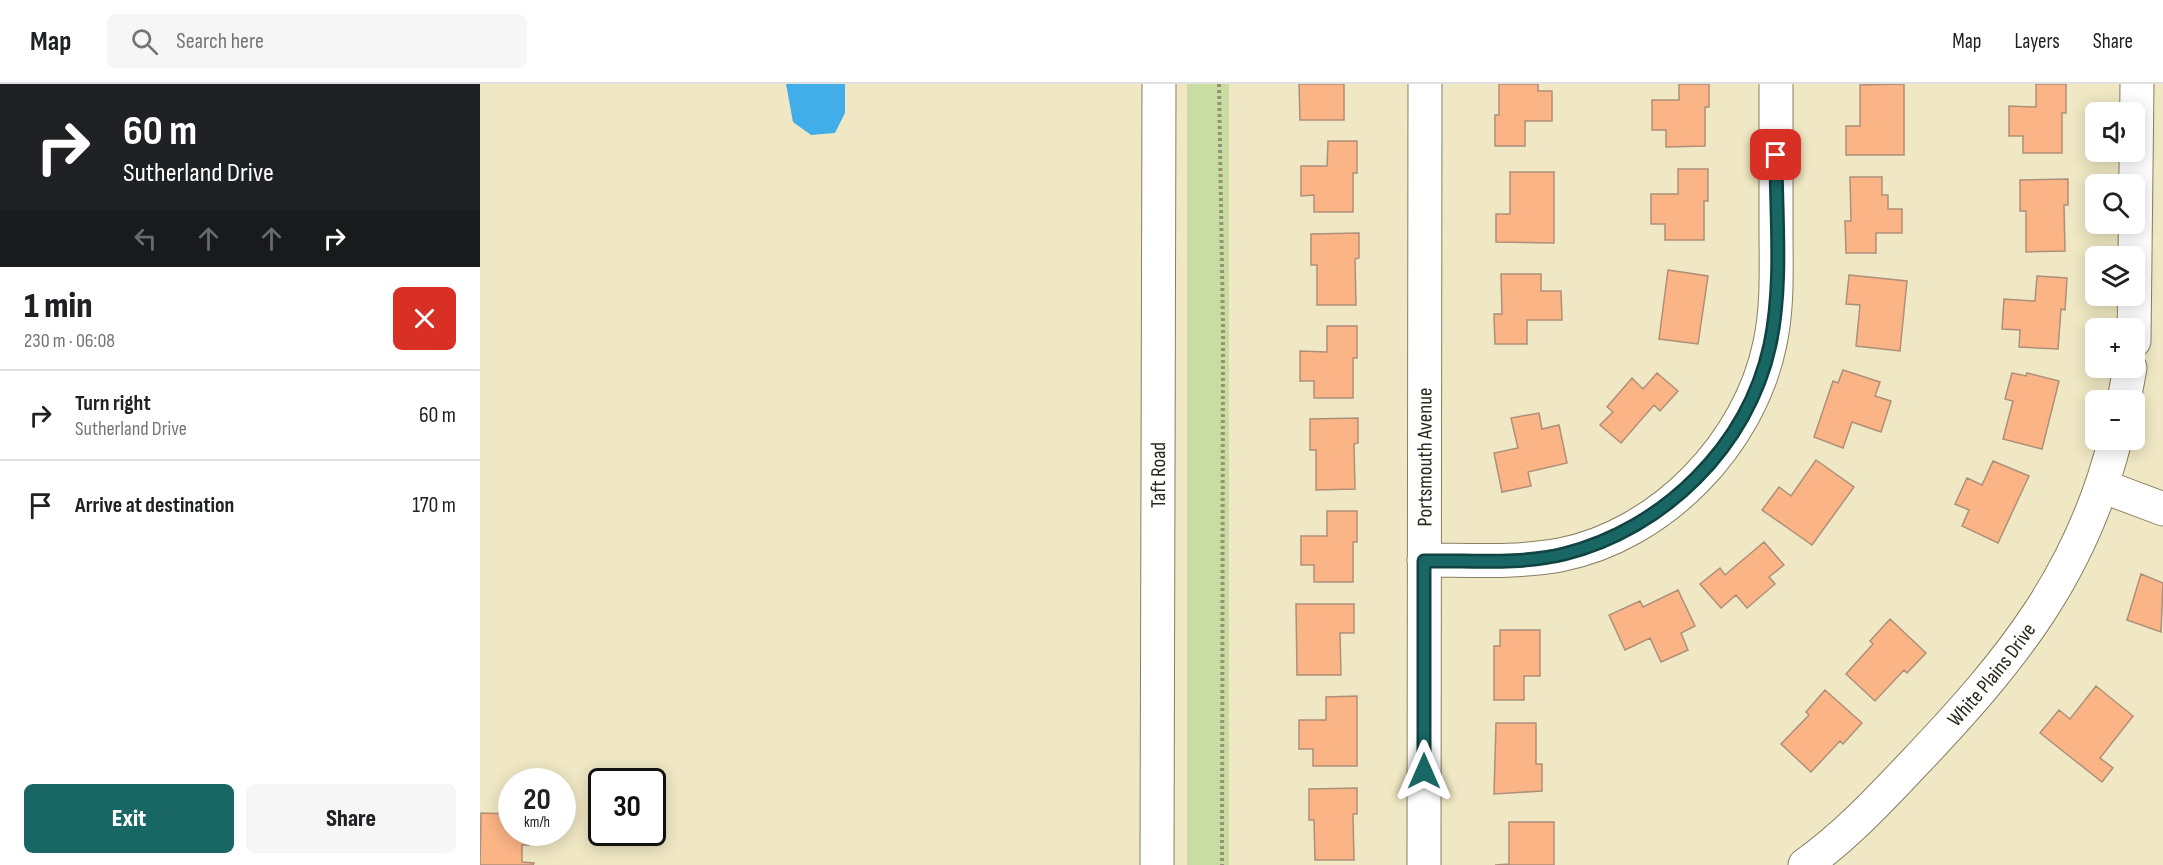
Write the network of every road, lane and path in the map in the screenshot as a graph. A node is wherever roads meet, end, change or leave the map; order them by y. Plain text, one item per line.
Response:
1 (1159, 84) edge
2 (1219, 84) edge
3 (1425, 84) edge
4 (1776, 84) edge
5 (2137, 84) edge
6 (2134, 318) edge
7 (2112, 450) edge
8 (2102, 486) junction
9 (2163, 509) edge
10 (1424, 561) junction
11 (1157, 865) edge
12 (1222, 865) edge
13 (1424, 865) edge
14 (1805, 865) edge

1 - 11 street, Taft Road
2 - 12 path
3 - 10 street, Portsmouth Avenue
4 - 10 street
5 - 6 street
7 - 8 street, White Plains Drive
8 - 9 street
8 - 14 street, White Plains Drive
10 - 13 street, Portsmouth Avenue

